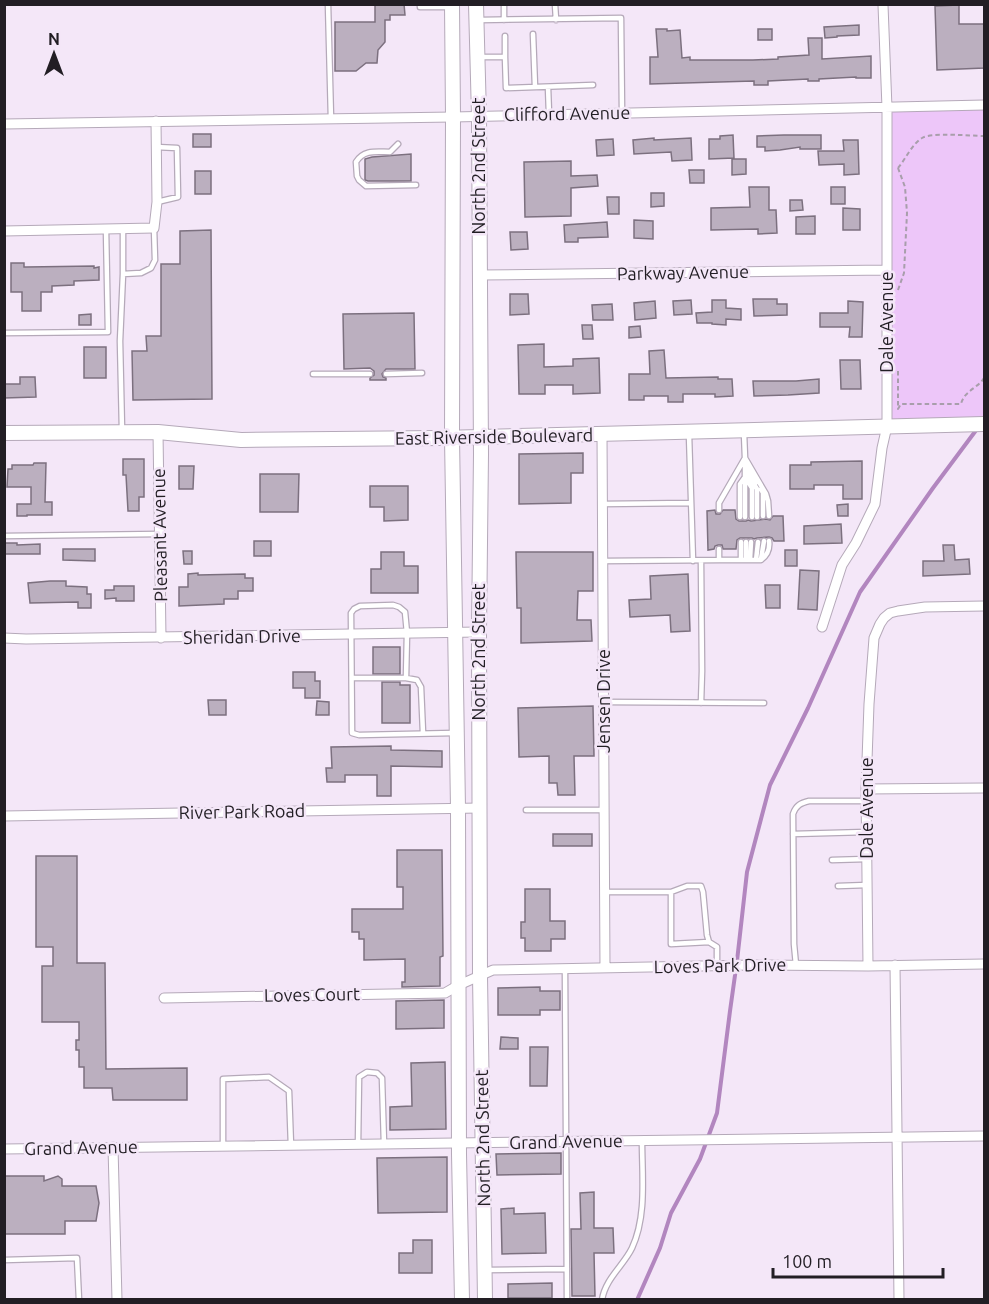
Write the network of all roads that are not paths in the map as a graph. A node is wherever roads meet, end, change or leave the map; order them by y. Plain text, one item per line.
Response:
1 (328, 4) edge
2 (420, 4) edge
3 (476, 4) edge
4 (504, 4) edge
5 (555, 4) edge
6 (883, 5) edge
7 (452, 6) edge
8 (476, 20) junction
9 (504, 20) junction
10 (556, 20) junction
11 (533, 34) dead end
12 (505, 36) dead end
13 (477, 57) junction
14 (505, 57) junction
15 (593, 85) dead end
16 (535, 87) junction
17 (548, 87) junction
18 (984, 105) edge
19 (888, 108) junction
20 (621, 114) junction
21 (549, 115) junction
22 (479, 116) junction
23 (453, 117) junction
24 (331, 119) junction
25 (156, 121) junction
26 (4, 123) edge
27 (398, 144) dead end
28 (156, 147) junction
29 (416, 185) dead end
30 (157, 202) junction
31 (466, 225) junction
32 (154, 228) junction
33 (106, 229) junction
34 (123, 229) junction
35 (4, 231) edge
36 (887, 270) junction
37 (123, 274) junction
38 (480, 275) junction
39 (4, 333) edge
40 (422, 373) dead end
41 (313, 374) dead end
42 (370, 374) dead end
43 (386, 374) dead end
44 (984, 424) edge
45 (887, 426) junction
46 (744, 430) junction
47 (122, 432) junction
48 (158, 432) junction
49 (689, 432) junction
50 (4, 433) edge
51 (602, 434) junction
52 (452, 438) junction
53 (480, 438) junction
54 (745, 458) junction
55 (745, 468) junction
56 (745, 477) junction
57 (691, 503) junction
58 (602, 504) junction
59 (719, 510) dead end
60 (760, 516) junction
61 (743, 517) dead end
62 (159, 534) junction
63 (4, 536) edge
64 (755, 542) junction
65 (719, 549) dead end
66 (719, 560) junction
67 (751, 560) junction
68 (603, 561) junction
69 (693, 561) junction
70 (700, 561) junction
71 (984, 606) edge
72 (822, 627) dead end
73 (479, 632) junction
74 (406, 633) junction
75 (455, 633) junction
76 (351, 634) junction
77 (4, 638) edge
78 (161, 638) junction
79 (352, 678) junction
80 (406, 678) junction
81 (604, 702) junction
82 (701, 703) junction
83 (764, 703) dead end
84 (423, 733) junction
85 (456, 733) junction
86 (984, 788) edge
87 (866, 789) junction
88 (866, 801) junction
89 (458, 808) junction
90 (480, 808) junction
91 (526, 810) dead end
92 (604, 810) junction
93 (4, 816) edge
94 (867, 832) junction
95 (793, 834) junction
96 (867, 859) junction
97 (832, 860) dead end
98 (867, 885) junction
99 (838, 886) dead end
100 (605, 892) junction
101 (671, 892) junction
102 (709, 942) junction
103 (984, 964) edge
104 (720, 965) junction
105 (796, 965) junction
106 (895, 965) junction
107 (868, 966) junction
108 (605, 968) junction
109 (564, 969) junction
110 (480, 976) junction
111 (459, 985) junction
112 (164, 998) dead end
113 (984, 1136) edge
114 (896, 1137) junction
115 (642, 1141) junction
116 (565, 1142) junction
117 (459, 1143) junction
118 (483, 1143) junction
119 (384, 1144) junction
120 (358, 1145) junction
121 (223, 1146) junction
122 (291, 1146) junction
123 (113, 1147) junction
124 (4, 1149) edge
125 (4, 1260) edge
126 (567, 1269) junction
127 (484, 1270) junction
128 (79, 1299) edge
129 (117, 1299) edge
130 (462, 1299) edge
131 (485, 1299) edge
132 (567, 1299) edge
133 (602, 1299) edge
134 (898, 1299) edge

1 - 24 lane
2 - 7 lane
3 - 8 main road, North 2nd Street
4 - 9 lane
5 - 10 lane
6 - 19 street, Dale Avenue
7 - 23 main road, North 2nd Street
8 - 9 lane
8 - 13 main road, North 2nd Street
9 - 10 lane
10 - 20 lane
11 - 16 lane
12 - 14 lane
13 - 14 lane
13 - 22 main road, North 2nd Street
14 - 16 lane
15 - 17 lane
16 - 17 lane
17 - 21 lane
18 - 19 street, Clifford Avenue
19 - 20 street, Clifford Avenue
19 - 36 street, Dale Avenue
20 - 21 street, Clifford Avenue
21 - 22 street, Clifford Avenue
22 - 23 street, Clifford Avenue
22 - 31 main road, North 2nd Street
23 - 24 street, Clifford Avenue
23 - 31 main road, North 2nd Street
24 - 25 street, Clifford Avenue
25 - 26 street, Clifford Avenue
25 - 28 street
27 - 29 lane
28 - 30 street
28 - 30 lane
30 - 32 street
31 - 38 main road, North 2nd Street
31 - 52 main road, North 2nd Street
32 - 34 street
32 - 37 lane
33 - 34 street
33 - 35 street
33 - 39 lane
34 - 37 lane
36 - 38 street, Parkway Avenue
36 - 45 street, Dale Avenue
37 - 47 lane
38 - 53 main road, North 2nd Street
40 - 43 lane
41 - 42 lane
44 - 45 main road, East Riverside Boulevard
45 - 46 main road, East Riverside Boulevard
45 - 72 street, Dale Avenue
46 - 49 main road, East Riverside Boulevard
46 - 54 lane
47 - 48 main road, East Riverside Boulevard
47 - 50 main road, East Riverside Boulevard
48 - 52 main road, East Riverside Boulevard
48 - 62 street, Pleasant Avenue
49 - 51 main road, East Riverside Boulevard
49 - 57 lane
51 - 53 main road, East Riverside Boulevard
51 - 58 street, Jensen Drive
52 - 53 main road, East Riverside Boulevard
52 - 75 main road, North 2nd Street
53 - 73 main road, North 2nd Street
54 - 55 lane
54 - 59 lane
54 - 60 lane
55 - 56 lane
55 - 60 lane
56 - 60 lane
56 - 61 lane
57 - 58 lane
57 - 69 lane
58 - 68 street, Jensen Drive
62 - 63 lane
62 - 78 street, Pleasant Avenue
64 - 67 lane
64 - 67 lane
64 - 67 lane
65 - 66 lane
66 - 67 lane
66 - 70 lane
68 - 69 lane
68 - 81 street, Jensen Drive
69 - 70 lane
70 - 82 lane
71 - 87 street, Dale Avenue
73 - 75 street, Sheridan Drive
73 - 90 main road, North 2nd Street
74 - 75 street, Sheridan Drive
74 - 76 street, Sheridan Drive
74 - 76 lane
74 - 80 lane
75 - 85 main road, North 2nd Street
76 - 78 street, Sheridan Drive
76 - 79 lane
77 - 78 street, Sheridan Drive
79 - 80 lane
79 - 84 lane
80 - 84 lane
81 - 82 lane
81 - 92 street, Jensen Drive
82 - 83 lane
84 - 85 lane
85 - 89 main road, North 2nd Street
86 - 87 street
87 - 88 street, Dale Avenue
88 - 94 street, Dale Avenue
88 - 95 lane
89 - 90 street, River Park Road
89 - 93 street, River Park Road
89 - 111 main road, North 2nd Street
90 - 110 main road, North 2nd Street
91 - 92 lane
92 - 100 street, Jensen Drive
94 - 95 lane
94 - 96 street, Dale Avenue
95 - 105 lane
96 - 97 lane
96 - 98 street, Dale Avenue
98 - 99 lane
98 - 107 street, Dale Avenue
100 - 101 lane
100 - 108 street, Jensen Drive
101 - 102 lane
101 - 102 lane
102 - 104 lane
103 - 106 street, Loves Park Drive
104 - 105 street, Loves Park Drive
104 - 108 street, Loves Park Drive
105 - 107 street, Loves Park Drive
106 - 107 street, Loves Park Drive
106 - 114 street
108 - 109 street, Loves Park Drive
109 - 110 street, Loves Park Drive
109 - 116 lane
110 - 111 street, Loves Park Drive
110 - 118 main road, North 2nd Street
111 - 112 street, Loves Court
111 - 117 main road, North 2nd Street
113 - 114 street, Grand Avenue
114 - 115 street, Grand Avenue
114 - 134 street
115 - 116 street, Grand Avenue
115 - 133 lane
116 - 118 street, Grand Avenue
116 - 126 lane
117 - 118 street, Grand Avenue
117 - 119 street, Grand Avenue
117 - 130 main road, North 2nd Street
118 - 127 main road, North 2nd Street
119 - 120 street, Grand Avenue
119 - 120 lane
120 - 122 street, Grand Avenue
121 - 122 street, Grand Avenue
121 - 122 lane
121 - 123 street, Grand Avenue
123 - 124 street, Grand Avenue
123 - 129 street
125 - 128 lane
126 - 127 lane
126 - 132 lane
127 - 131 main road, North 2nd Street

